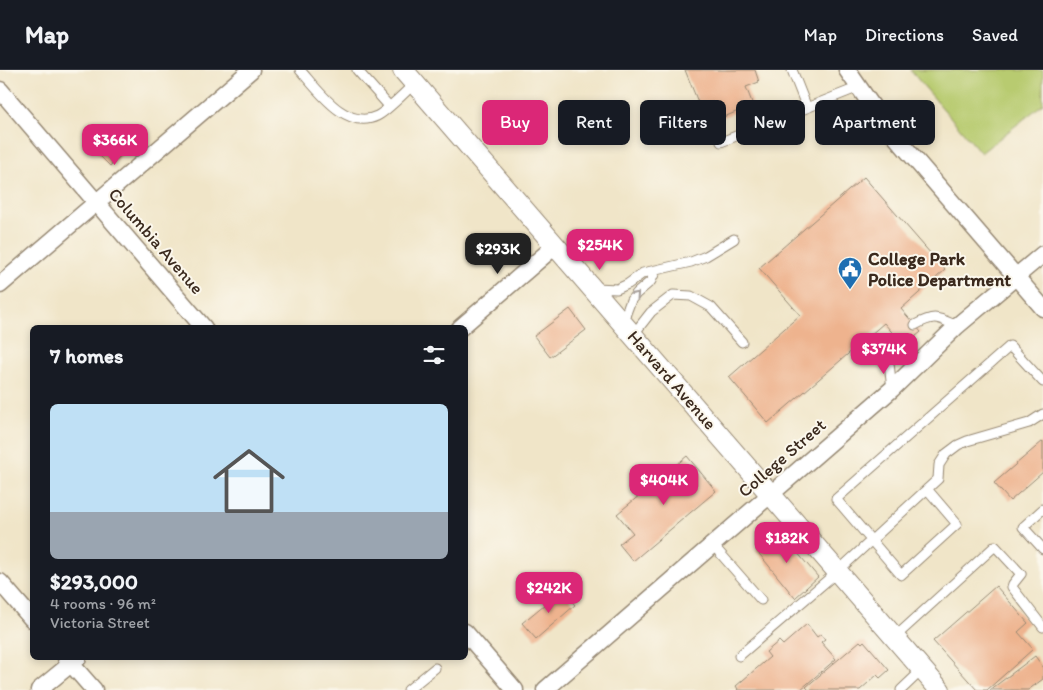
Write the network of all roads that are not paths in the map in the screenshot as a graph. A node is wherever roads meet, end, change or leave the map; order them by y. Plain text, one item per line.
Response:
1 (252, 70) edge
2 (300, 70) edge
3 (357, 70) edge
4 (792, 70) edge
5 (847, 70) edge
6 (409, 77) edge
7 (859, 87) junction
8 (0, 90) edge
9 (388, 106) junction
10 (807, 108) junction
11 (726, 140) edge
12 (96, 202) junction
13 (734, 239) dead end
14 (555, 246) junction
15 (1043, 254) edge
16 (656, 270) junction
17 (1016, 276) junction
18 (0, 285) edge
19 (591, 287) junction
20 (1043, 308) edge
21 (201, 325) edge
22 (463, 325) edge
23 (914, 325) dead end
24 (957, 326) junction
25 (629, 330) junction
26 (898, 339) dead end
27 (742, 342) dead end
28 (1043, 382) edge
29 (892, 389) junction
30 (1043, 414) edge
31 (927, 489) junction
32 (771, 495) junction
33 (1043, 509) edge
34 (870, 540) junction
35 (713, 545) junction
36 (1043, 549) edge
37 (837, 572) junction
38 (0, 582) edge
39 (761, 600) dead end
40 (30, 617) edge
41 (1043, 626) edge
42 (468, 635) edge
43 (894, 637) junction
44 (739, 656) dead end
45 (70, 660) edge
46 (72, 660) edge
47 (435, 668) dead end
48 (922, 670) junction
49 (39, 690) edge
50 (94, 690) edge
51 (408, 690) edge
52 (515, 690) edge
53 (545, 690) edge
54 (901, 690) edge
55 (940, 690) edge

1 - 12 street
2 - 9 lane
3 - 9 lane
4 - 10 lane
5 - 7 street
6 - 9 lane
6 - 14 street, Harvard Avenue
7 - 10 lane
7 - 17 street
8 - 12 street, Columbia Avenue
10 - 11 lane
12 - 18 street
12 - 21 street, Columbia Avenue
13 - 16 lane
14 - 19 street, Harvard Avenue
14 - 22 street
15 - 17 street, College Street
16 - 19 lane
25 -> 16 lane
17 - 20 street
17 - 24 street, College Street
19 - 25 street, Harvard Avenue
23 - 24 lane
24 - 29 street, College Street
25 - 27 lane
25 - 32 street, Harvard Avenue
26 - 29 lane
28 - 34 lane
29 - 32 street, College Street
30 - 31 lane
31 - 34 lane
31 - 34 lane
32 - 35 street, College Street
32 - 37 street, Harvard Avenue
33 - 36 lane
34 - 37 lane
35 - 39 lane
35 - 53 street, College Street
37 - 43 street, Harvard Avenue
37 - 44 lane
38 - 40 street
41 - 43 lane
42 - 52 street
43 - 48 street, Harvard Avenue
45 - 49 street
46 - 50 street
47 - 51 lane
48 - 54 lane
48 - 55 street, Harvard Avenue

